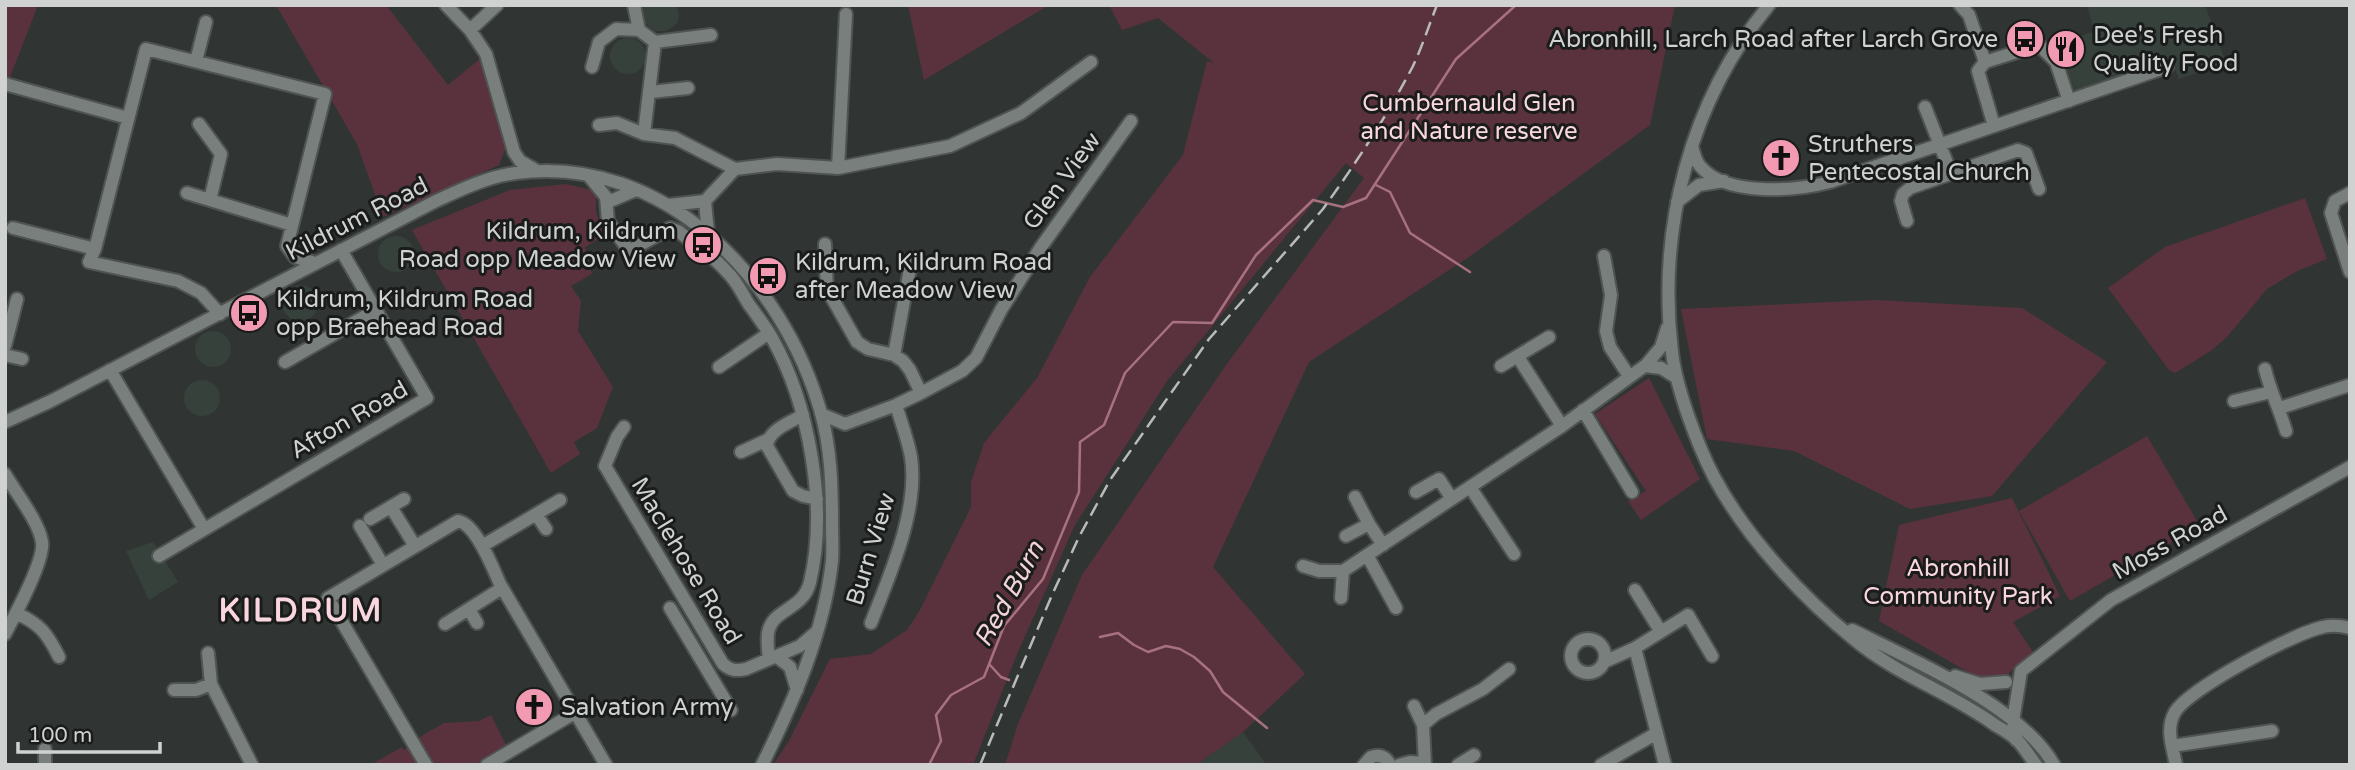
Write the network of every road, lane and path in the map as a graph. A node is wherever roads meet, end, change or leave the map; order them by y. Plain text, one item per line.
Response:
1 (446, 5) edge
2 (497, 5) edge
3 (634, 5) edge
4 (1769, 5) edge
5 (1960, 5) edge
6 (846, 14) dead end
7 (206, 22) dead end
8 (470, 30) junction
9 (639, 30) junction
10 (711, 35) dead end
11 (655, 42) junction
12 (197, 61) junction
13 (1091, 62) dead end
14 (1984, 62) junction
15 (592, 67) dead end
16 (2167, 67) dead end
17 (5, 84) edge
18 (688, 88) dead end
19 (651, 92) junction
20 (2069, 101) junction
21 (1925, 107) dead end
22 (128, 118) junction
23 (1131, 121) dead end
24 (199, 124) dead end
25 (600, 125) dead end
26 (1994, 126) junction
27 (644, 134) junction
28 (1939, 145) junction
29 (1692, 146) junction
30 (514, 152) junction
31 (838, 168) junction
32 (735, 169) junction
33 (537, 172) junction
34 (1951, 173) junction
35 (588, 175) junction
36 (496, 177) junction
37 (1724, 181) junction
38 (2039, 189) dead end
39 (636, 190) junction
40 (187, 193) dead end
41 (2350, 193) edge
42 (210, 200) junction
43 (705, 201) junction
44 (608, 202) junction
45 (1677, 202) junction
46 (669, 205) junction
47 (1907, 221) dead end
48 (292, 225) junction
49 (13, 228) dead end
50 (708, 233) junction
51 (825, 244) dead end
52 (95, 249) junction
53 (341, 250) junction
54 (1604, 256) dead end
55 (912, 258) dead end
56 (315, 263) junction
57 (2350, 272) edge
58 (17, 299) dead end
59 (376, 310) junction
60 (220, 314) junction
61 (1670, 317) junction
62 (769, 333) junction
63 (1549, 337) dead end
64 (5, 346) edge
65 (5, 355) edge
66 (894, 355) junction
67 (1517, 357) junction
68 (22, 359) dead end
69 (285, 362) dead end
70 (1501, 366) dead end
71 (1645, 366) junction
72 (719, 367) dead end
73 (2265, 369) dead end
74 (110, 370) junction
75 (1629, 376) junction
76 (1678, 378) junction
77 (2350, 385) edge
78 (2271, 392) junction
79 (920, 393) junction
80 (2234, 401) dead end
81 (896, 405) junction
82 (2280, 408) junction
83 (1583, 410) junction
84 (821, 414) junction
85 (803, 415) junction
86 (5, 422) edge
87 (845, 424) junction
88 (1562, 425) junction
89 (624, 427) dead end
90 (2286, 432) dead end
91 (768, 440) junction
92 (828, 448) junction
93 (741, 452) dead end
94 (2350, 467) edge
95 (5, 474) edge
96 (1470, 487) junction
97 (1416, 492) dead end
98 (1632, 492) dead end
99 (1354, 497) dead end
100 (404, 499) dead end
101 (817, 499) junction
102 (1452, 499) junction
103 (560, 500) dead end
104 (391, 507) junction
105 (537, 514) junction
106 (1369, 524) junction
107 (546, 528) dead end
108 (204, 529) junction
109 (1346, 536) dead end
110 (1382, 545) junction
111 (482, 546) junction
112 (415, 547) junction
113 (1514, 554) dead end
114 (1367, 555) junction
115 (159, 556) dead end
116 (383, 565) junction
117 (1303, 566) dead end
118 (1343, 571) junction
119 (501, 586) junction
120 (1634, 590) dead end
121 (1341, 598) dead end
122 (670, 608) dead end
123 (1396, 608) dead end
124 (469, 609) junction
125 (16, 613) junction
126 (1836, 622) junction
127 (477, 623) dead end
128 (871, 623) dead end
129 (445, 624) dead end
130 (2350, 628) edge
131 (818, 630) junction
132 (1661, 632) junction
133 (5, 634) edge
134 (708, 639) junction
135 (694, 648) junction
136 (1635, 648) junction
137 (208, 653) dead end
138 (1712, 656) dead end
139 (58, 657) dead end
140 (772, 658) junction
141 (1604, 662) dead end
142 (1920, 663) junction
143 (1509, 669) dead end
144 (2021, 671) junction
145 (2006, 682) junction
146 (211, 684) junction
147 (174, 690) dead end
148 (797, 691) junction
149 (1973, 693) junction
150 (1949, 695) junction
151 (2018, 700) junction
152 (1414, 706) dead end
153 (731, 710) dead end
154 (576, 712) junction
155 (2014, 721) junction
156 (1423, 725) junction
157 (2272, 731) dead end
158 (1657, 733) junction
159 (2017, 740) junction
160 (2040, 746) junction
161 (2172, 746) junction
162 (45, 749) dead end
163 (1474, 755) dead end
164 (1425, 764) edge
165 (46, 765) edge
166 (252, 765) edge
167 (426, 765) edge
168 (487, 765) edge
169 (606, 765) edge
170 (762, 765) edge
171 (1364, 765) edge
172 (1390, 765) edge
173 (1399, 765) edge
174 (1458, 765) edge
175 (1601, 765) edge
176 (1665, 765) edge
177 (2036, 765) edge
178 (2054, 765) edge
179 (2176, 765) edge

1 - 8 street
2 - 8 street
3 - 9 street
4 - 29 street
5 - 14 street
6 - 31 street
7 - 12 street
8 - 30 street
9 - 11 street
9 - 15 street
10 - 11 street
11 - 19 street
12 - 22 street
12 - 48 street
13 - 31 street
14 - 20 street
14 - 26 street
16 - 20 street
17 - 22 street
18 - 19 street
19 - 27 street
20 - 26 street
21 - 28 street
22 - 52 street
23 - 79 street, Glen View
24 - 42 street
25 - 27 street
26 - 28 street
27 - 32 street
28 - 34 street
28 - 37 street
29 - 37 street
29 - 45 street
30 - 33 street
30 - 36 street
31 - 32 street
32 - 43 street
33 - 35 street, Kildrum Road
33 - 36 street, Kildrum Road
34 - 38 street
34 - 47 street
35 - 39 street, Kildrum Road
35 - 44 street
36 - 53 street, Kildrum Road
37 - 45 street
39 - 44 street
39 - 46 street, Kildrum Road
40 - 42 street
41 - 57 street
42 - 48 street
43 - 46 street
43 - 50 street
44 - 62 street
45 - 61 street
46 - 50 street, Kildrum Road
48 - 56 street
49 - 52 street
50 - 84 street, Kildrum Road
51 - 66 street
52 - 60 street
53 - 56 street, Kildrum Road
53 - 59 street, Afton Road
54 - 75 street
55 - 66 street
56 - 60 street, Kildrum Road
58 - 64 street
59 - 69 street
59 - 108 street, Afton Road
60 - 74 street, Kildrum Road
61 - 71 street
61 - 76 street
62 - 72 street
62 - 85 street
63 - 67 street
65 - 68 street
66 - 79 street
67 - 70 street
67 - 88 street
71 - 75 street
71 - 76 street
73 - 78 street
74 - 86 street, Kildrum Road
74 - 108 street
75 - 83 street
76 - 126 street
77 - 82 street
78 - 80 street
78 - 82 street
79 - 81 street, Glen View
81 - 87 street, Glen View
81 - 128 street, Burn View
82 - 90 street
83 - 88 street
83 - 98 street
84 - 87 street
84 - 92 street, Kildrum Road
85 - 91 street
85 - 101 street
87 - 92 street
88 - 96 street
89 - 134 street, Maclehose Road
91 - 93 street
91 - 101 street
92 - 131 street, Kildrum Road
94 - 144 street, Moss Road
95 - 125 street
96 - 102 street
96 - 113 street
97 - 102 street
99 - 106 street
100 - 104 street
101 - 140 street
102 - 110 street
103 - 105 street
104 - 112 street
104 - 116 street
105 - 107 street
105 - 111 street
106 - 109 street
106 - 110 street
108 - 115 street, Afton Road
110 - 114 street
111 - 112 street
111 - 119 street
112 - 116 street
114 - 118 street
114 - 123 street
116 - 167 street
117 - 118 street
118 - 121 street
119 - 124 street
119 - 154 street
120 - 132 street
122 - 135 street
124 - 127 street
124 - 129 street
125 - 133 street
125 - 139 street
126 - 142 street
126 - 150 street
130 - 161 street
131 - 140 street, Maclehose Road
131 - 148 street, Kildrum Road
132 - 136 street
132 - 138 street
134 - 135 street
134 - 140 street, Maclehose Road
135 - 153 street
136 - 141 street
136 - 158 street
137 - 146 street
140 - 148 street, Maclehose Road
142 - 145 street
142 - 149 street
143 - 156 street
144 - 145 street, Moss Road
144 - 151 street
145 - 149 street, Moss Road
146 - 147 street
146 - 166 street
148 - 170 street, Kildrum Road
149 - 150 street, Moss Road
149 - 155 street
150 - 159 street
151 - 155 street
151 - 160 street
152 - 156 street
154 - 168 street
154 - 169 street
155 - 159 street
155 - 160 street
156 - 164 street
157 - 161 street
158 - 175 street
158 - 176 street
159 - 177 street
160 - 178 street
161 - 179 street
162 - 165 street
163 - 174 street
164 - 173 street
171 - 172 street

